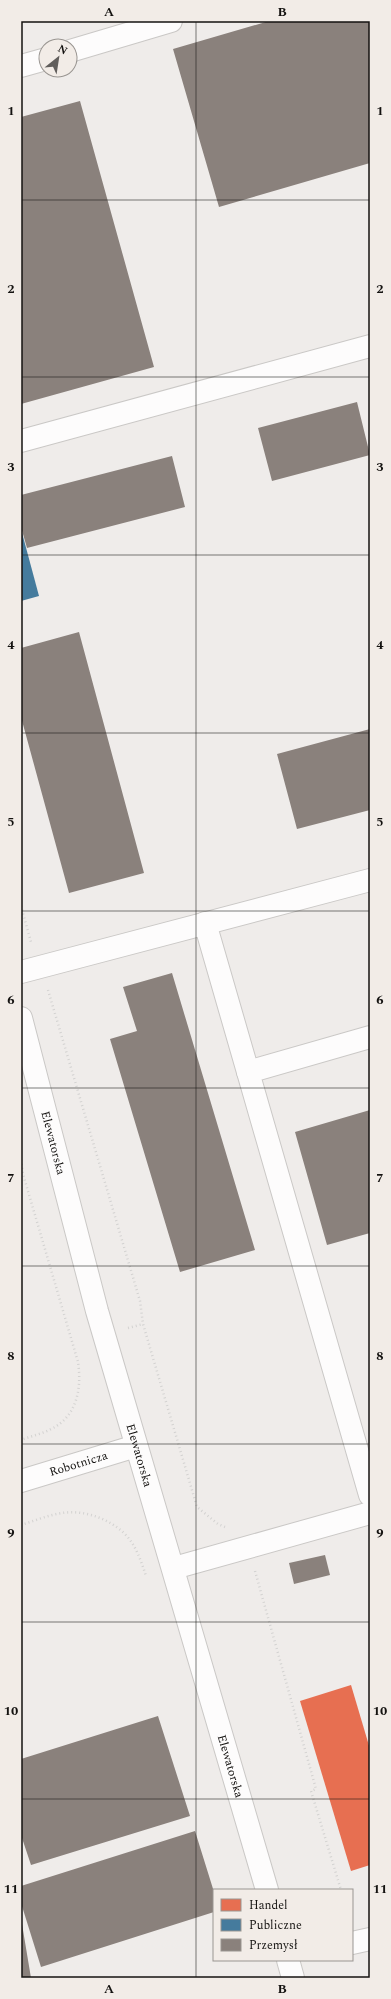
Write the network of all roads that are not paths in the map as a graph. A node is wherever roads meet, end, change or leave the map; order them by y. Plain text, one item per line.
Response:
1 (171, 21) edge
2 (78, 49) edge
3 (38, 61) edge
4 (21, 66) edge
5 (370, 346) edge
6 (21, 441) edge
7 (370, 880) edge
8 (206, 924) junction
9 (21, 972) edge
10 (21, 1018) edge
11 (370, 1037) edge
12 (248, 1072) junction
13 (136, 1446) junction
14 (21, 1481) edge
15 (370, 1495) edge
16 (370, 1513) edge
17 (174, 1568) junction
18 (268, 1889) edge
19 (370, 1939) edge
20 (353, 1943) edge
21 (288, 1961) edge
22 (293, 1978) edge

1 - 2 street
3 - 4 street
5 - 6 street
7 - 8 street
8 - 9 street
8 - 12 street
10 - 13 street, Elewatorska
11 - 12 street
12 - 15 street
13 - 14 street, Robotnicza
13 - 17 street, Elewatorska
16 - 17 street
17 - 18 street, Elewatorska
19 - 20 street
21 - 22 street

